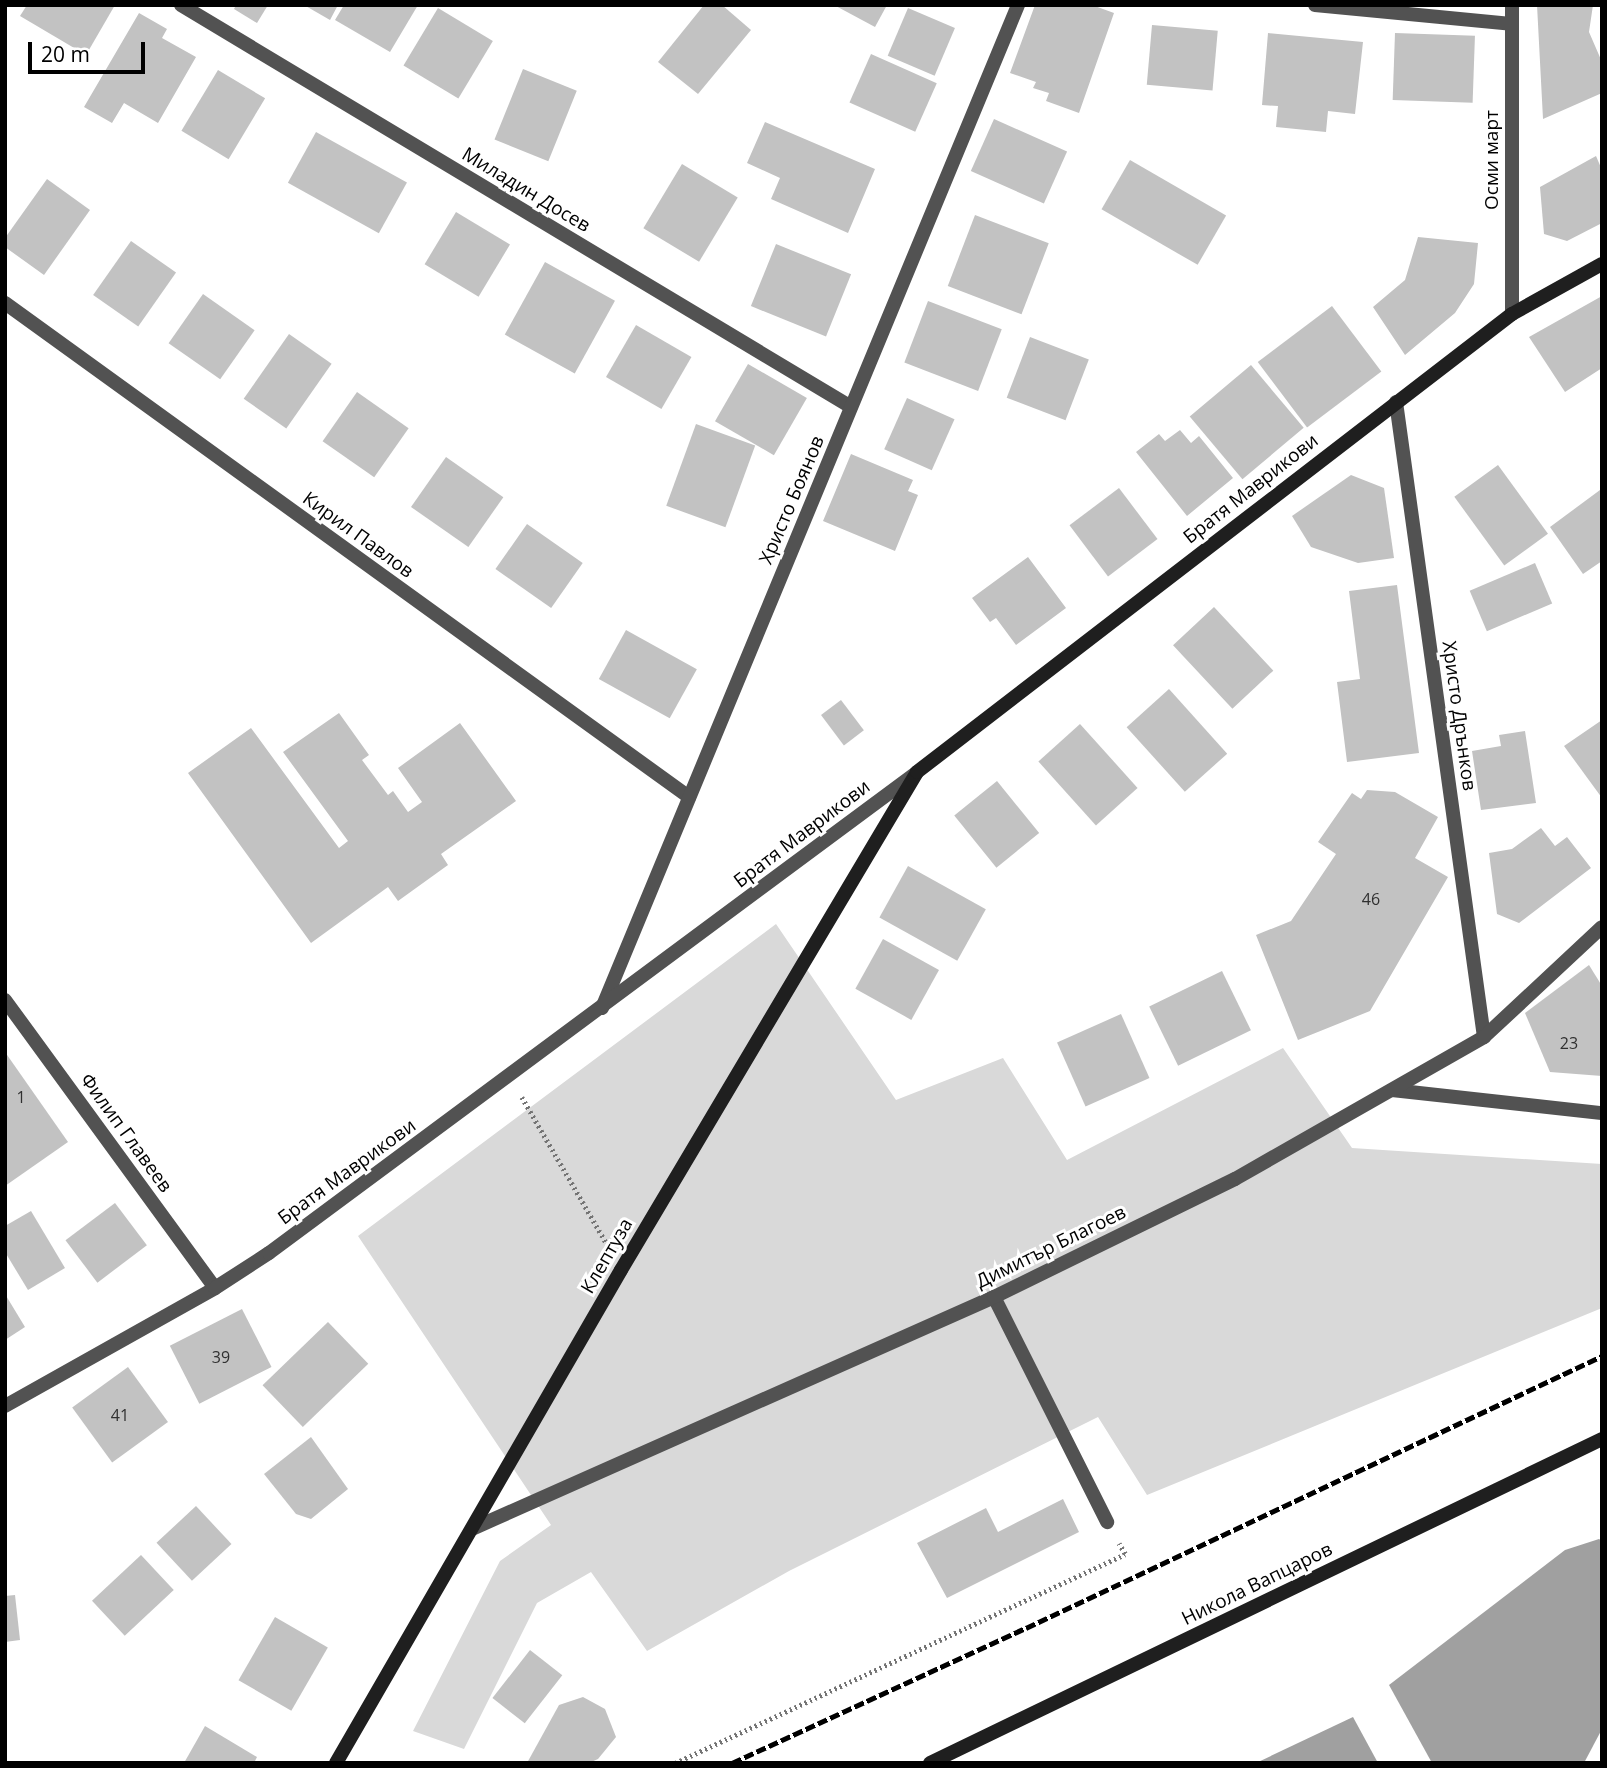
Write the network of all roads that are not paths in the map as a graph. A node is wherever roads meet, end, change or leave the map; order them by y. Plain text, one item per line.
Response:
1 (181, 5) edge
2 (1018, 5) edge
3 (1315, 5) edge
4 (1512, 5) edge
5 (1511, 24) junction
6 (1602, 264) edge
7 (5, 303) edge
8 (1512, 314) junction
9 (1396, 401) junction
10 (851, 407) junction
11 (917, 772) junction
12 (689, 797) junction
13 (1602, 927) edge
14 (5, 1000) edge
15 (602, 1009) junction
16 (1484, 1037) junction
17 (1392, 1090) junction
18 (1602, 1113) edge
19 (215, 1288) junction
20 (994, 1297) junction
21 (5, 1406) edge
22 (1602, 1439) edge
23 (1107, 1522) road end
24 (474, 1528) junction
25 (336, 1763) edge
26 (930, 1763) edge

1 - 10 street, Миладин Досев
2 - 10 street, Христо Боянов
3 - 5 street
4 - 5 street, Осми март
5 - 8 street, Осми март
6 - 8 street, Братя Маврикови
7 - 12 street, Кирил Павлов
8 - 9 street, Братя Маврикови
9 - 11 street, Братя Маврикови
9 - 16 street, Христо Дрънков
10 - 12 street, Христо Боянов
11 - 15 street, Братя Маврикови
11 - 24 street, Клептуза
12 - 15 street, Христо Боянов
13 - 16 street, Димитър Благоев
14 - 19 street, Филип Главеев
15 - 19 street, Братя Маврикови
16 - 17 street, Димитър Благоев
17 - 18 street
17 - 20 street, Димитър Благоев
19 - 21 street, Братя Маврикови
20 - 23 street
20 - 24 street, Димитър Благоев
22 - 26 street, Никола Вапцаров
24 - 25 street, Клептуза

